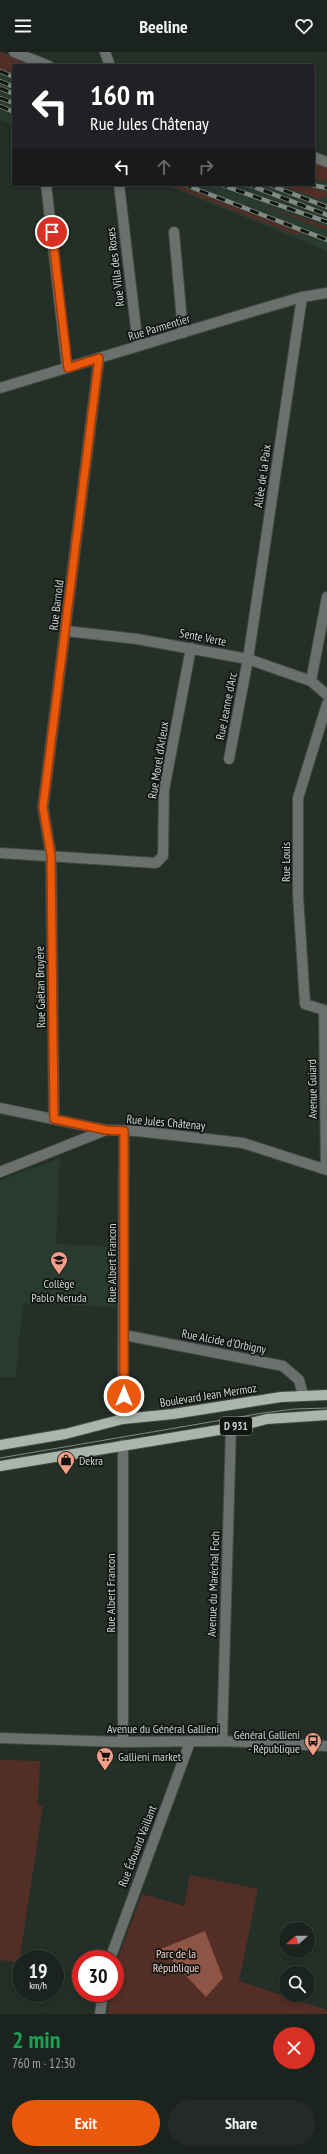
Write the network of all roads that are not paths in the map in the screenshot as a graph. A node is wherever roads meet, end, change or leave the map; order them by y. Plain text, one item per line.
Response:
1 (105, 52) edge
2 (18, 53) edge
3 (44, 64) edge
4 (109, 64) edge
5 (315, 158) edge
6 (327, 162) edge
7 (46, 186) edge
8 (119, 186) edge
9 (174, 232) dead end
10 (327, 293) edge
11 (302, 297) junction
12 (184, 333) junction
13 (138, 346) junction
14 (99, 358) junction
15 (68, 368) junction
16 (0, 388) edge
17 (327, 597) edge
18 (66, 631) junction
19 (191, 648) junction
20 (248, 659) junction
21 (311, 681) junction
22 (327, 695) edge
23 (327, 704) edge
24 (229, 759) dead end
25 (0, 854) edge
26 (51, 856) junction
27 (326, 1011) edge
28 (0, 1108) edge
29 (54, 1119) junction
30 (106, 1130) junction
31 (124, 1131) junction
32 (327, 1169) edge
33 (0, 1172) edge
34 (124, 1335) junction
35 (303, 1395) junction
36 (327, 1395) edge
37 (327, 1416) edge
38 (124, 1419) junction
39 (230, 1428) junction
40 (0, 1445) edge
41 (122, 1445) junction
42 (0, 1466) edge
43 (0, 1738) edge
44 (222, 1741) junction
45 (123, 1742) junction
46 (190, 1742) junction
47 (327, 1746) edge
48 (113, 1950) edge
49 (102, 2002) edge
50 (100, 2014) edge

1 - 4 street
2 - 3 street
5 - 6 street
7 - 15 street
8 - 13 street, Rue Villa des Roses
9 - 12 street
10 - 11 street, Rue Parmentier
11 - 12 street, Rue Parmentier
11 - 20 street, Allée de la Paix
12 - 13 street, Rue Parmentier
13 - 14 street, Rue Parmentier
14 - 15 street, Rue Parmentier
14 - 18 street, Rue Barnold
15 - 16 street, Rue Parmentier
17 - 21 street
18 - 19 street, Sente Verte
18 - 26 street, Rue Barnold
19 - 20 street, Sente Verte
19 - 26 street, Rue Morel d'Arleux
20 - 21 street, Sente Verte
20 - 24 street, Rue Jeanne d'Arc
21 - 22 street, Sente Verte
23 - 27 street, Rue Louis
25 - 26 street, Rue Morel d'Arleux
26 - 29 street, Rue Gaëtan Bruyère
27 - 32 street, Avenue Guiard
28 - 29 street, Rue Jules Châtenay
29 - 30 street, Rue Jules Châtenay
30 - 31 street, Rue Jules Châtenay
30 - 33 street
31 - 32 street, Rue Jules Châtenay
31 - 34 street, Rue Albert Francon
34 - 35 street, Rue Alcide d'Orbigny
34 - 38 street, Rue Albert Francon
35 - 36 main road, Boulevard Jean Mermoz / D 931
35 - 38 main road, Boulevard Jean Mermoz / D 931
37 - 39 main road, D 931
38 - 40 main road, Boulevard Jean Mermoz / D 931
39 - 41 main road, D 931
39 - 44 street, Avenue du Maréchal Foch
41 - 42 main road, D 931
41 - 45 street, Rue Albert Francon
43 - 45 street, Avenue du Général Gallieni
44 - 46 street, Avenue du Général Gallieni
44 - 47 street, Avenue du Général Gallieni
45 - 46 street, Avenue du Général Gallieni
46 - 48 street, Rue Édouard Vaillant
49 - 50 street

